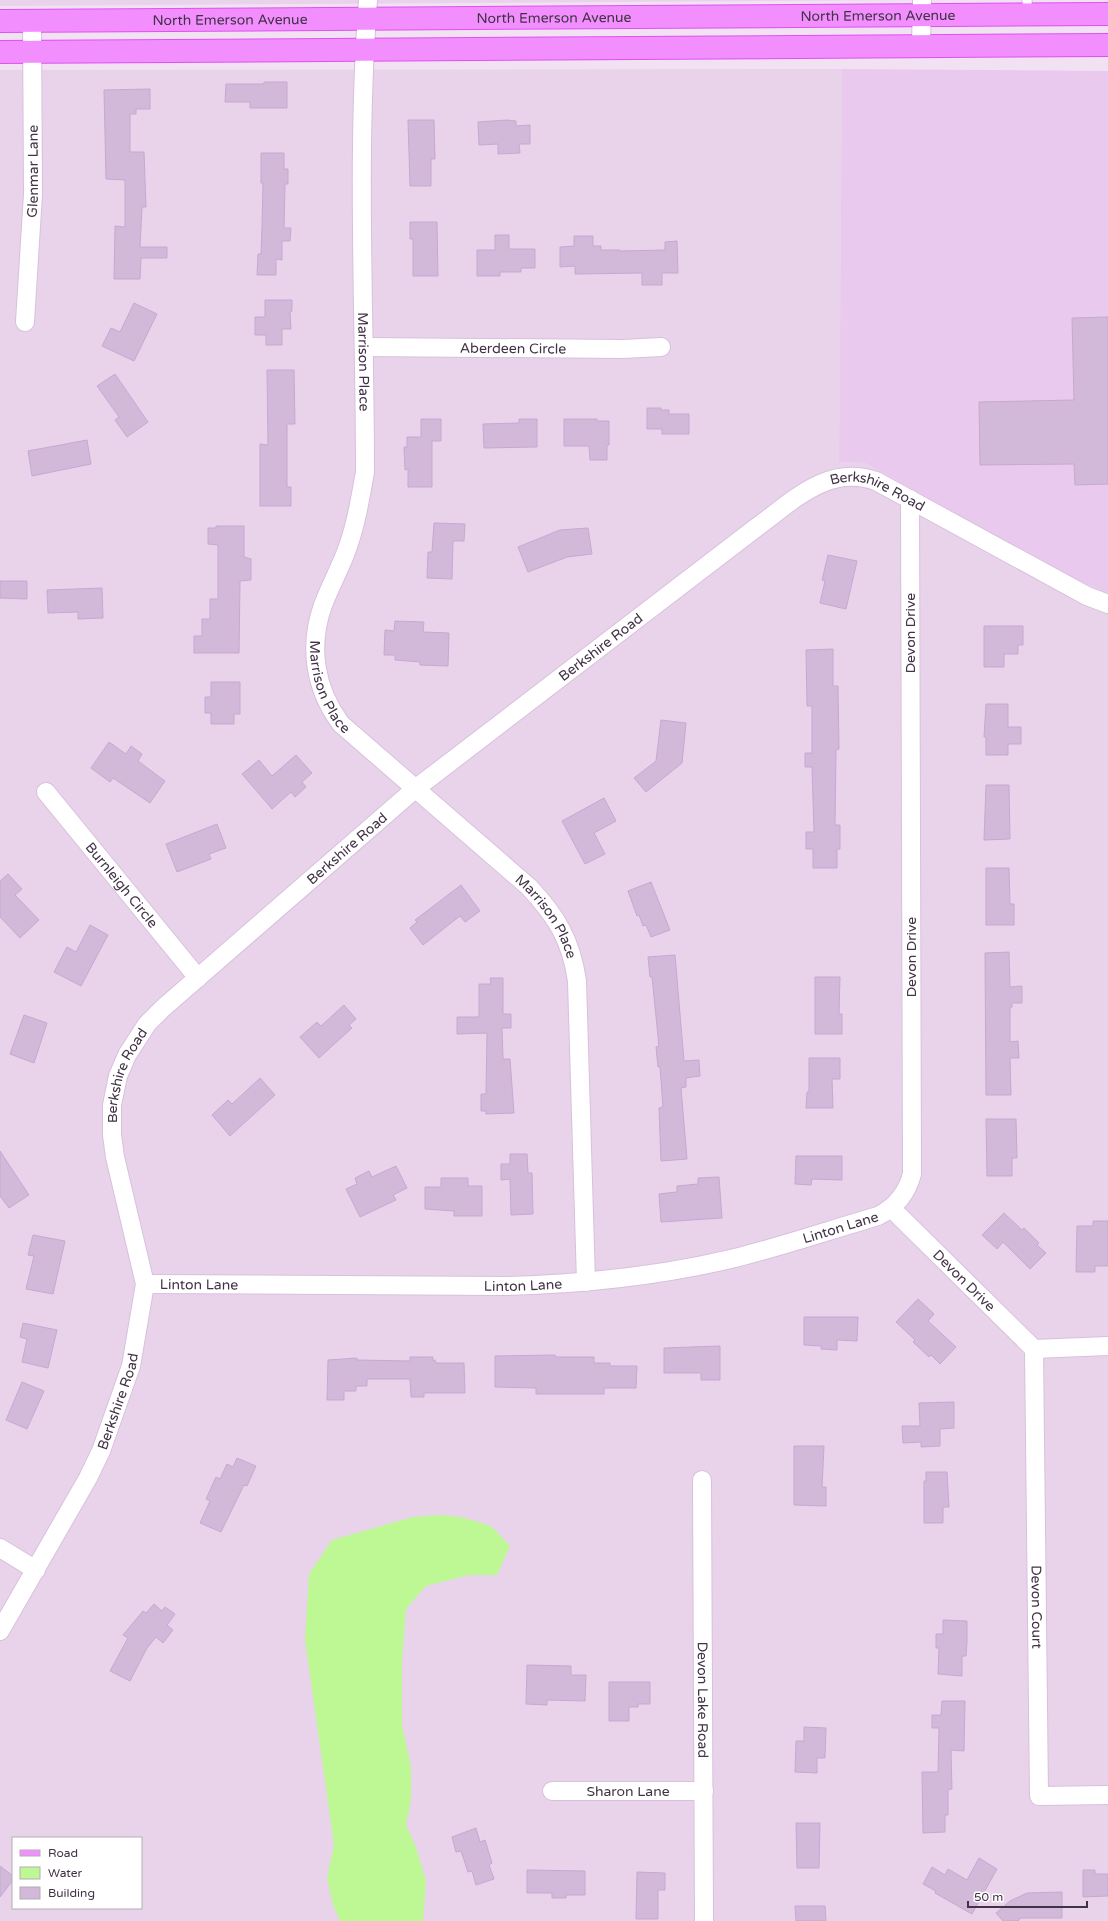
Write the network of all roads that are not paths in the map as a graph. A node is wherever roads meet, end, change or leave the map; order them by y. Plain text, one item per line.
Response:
1 (1027, 7) edge
2 (922, 8) edge
3 (368, 10) edge
4 (1108, 14) edge
5 (0, 21) edge
6 (32, 21) junction
7 (1108, 45) edge
8 (921, 46) junction
9 (364, 49) junction
10 (32, 51) junction
11 (0, 52) edge
12 (25, 322) dead end
13 (364, 347) junction
14 (661, 347) dead end
15 (910, 499) junction
16 (1108, 604) edge
17 (415, 789) junction
18 (46, 792) dead end
19 (198, 978) junction
20 (891, 1208) junction
21 (586, 1282) junction
22 (145, 1284) junction
23 (1108, 1346) edge
24 (1034, 1349) junction
25 (702, 1480) dead end
26 (0, 1548) edge
27 (36, 1570) junction
28 (0, 1631) edge
29 (552, 1791) dead end
30 (704, 1791) junction
31 (1108, 1795) edge
32 (704, 1921) edge

1 - 2 main road, North Emerson Avenue
1 - 4 main road, North Emerson Avenue
2 - 3 main road, North Emerson Avenue
2 - 8 street
3 - 6 main road, North Emerson Avenue
3 - 9 street, Marrison Place
5 - 6 main road, North Emerson Avenue
6 - 10 street, Glenmar Lane
7 - 8 main road, North Emerson Avenue
8 - 9 main road, North Emerson Avenue
9 - 10 main road, North Emerson Avenue
9 - 13 street, Marrison Place
10 - 11 main road, North Emerson Avenue
10 - 12 street, Glenmar Lane
13 - 14 street, Aberdeen Circle
13 - 17 street, Marrison Place
15 - 16 street, Berkshire Road
15 - 17 street, Berkshire Road
15 - 20 street, Devon Drive
17 - 19 street, Berkshire Road
17 - 21 street, Marrison Place
18 - 19 street, Burnleigh Circle
19 - 22 street, Berkshire Road
20 - 21 street, Linton Lane
20 - 24 street, Devon Drive
21 - 22 street, Linton Lane
22 - 27 street, Berkshire Road
23 - 24 street
24 - 31 street, Devon Court
25 - 30 street, Devon Lake Road
26 - 27 street
27 - 28 street, Berkshire Road
29 - 30 street, Sharon Lane
30 - 32 street, Devon Lake Road

